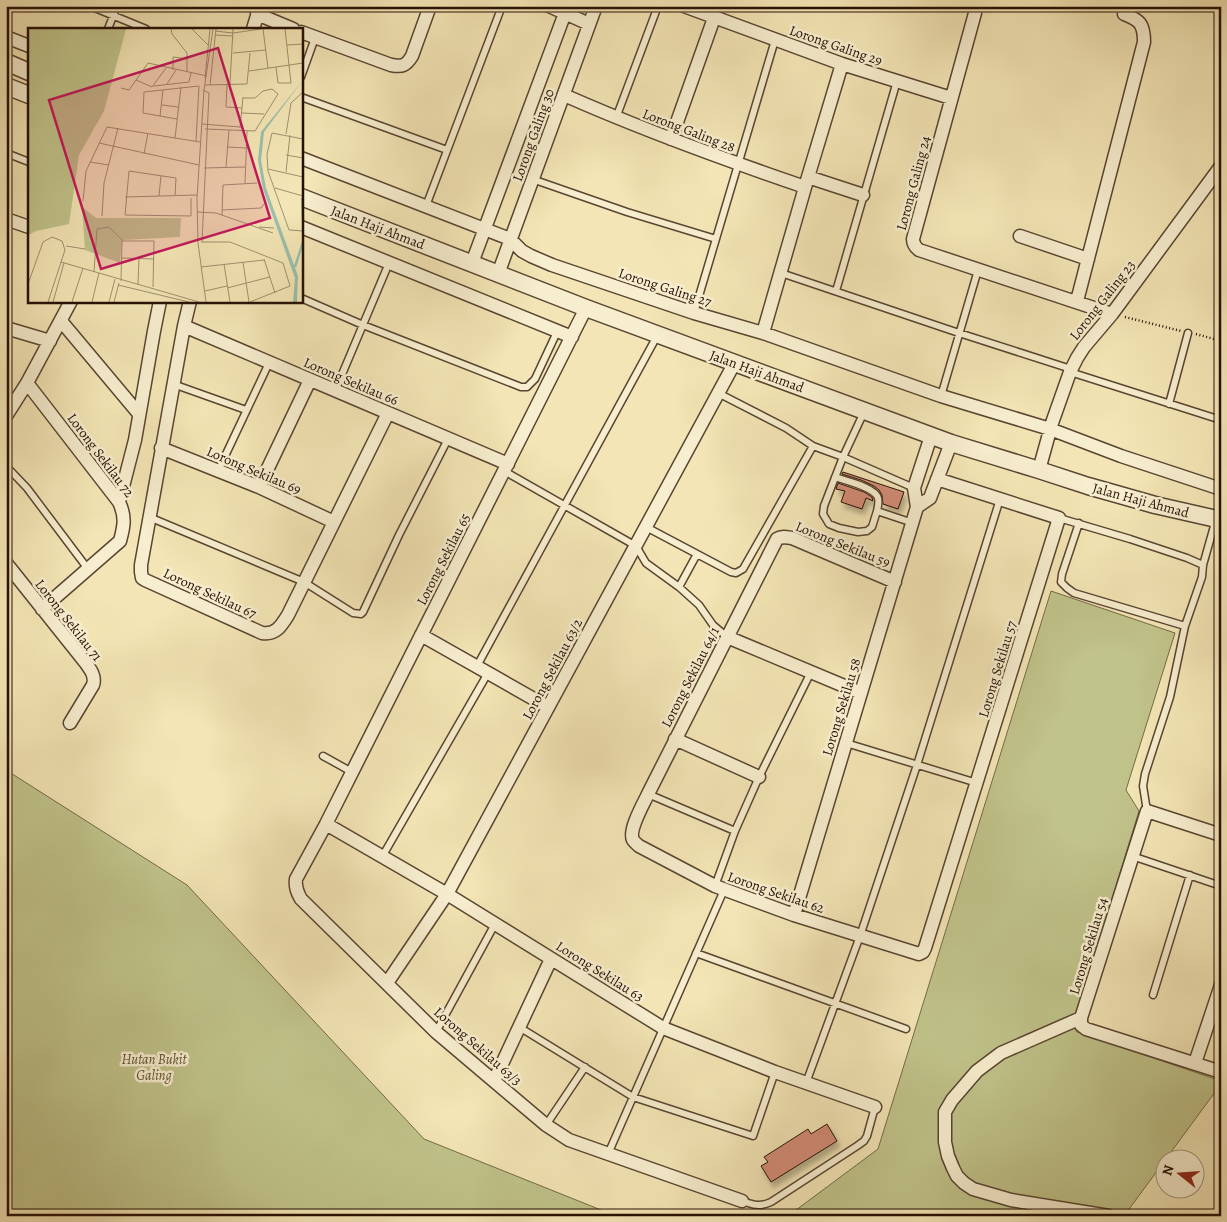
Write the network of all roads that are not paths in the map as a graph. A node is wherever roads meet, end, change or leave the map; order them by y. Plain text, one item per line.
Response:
1 (90, 6) edge
2 (117, 6) edge
3 (430, 6) edge
4 (502, 6) edge
5 (549, 6) edge
6 (596, 6) edge
7 (658, 6) edge
8 (684, 6) edge
9 (258, 10) edge
10 (565, 13) junction
11 (974, 13) dead end
12 (1124, 14) dead end
13 (113, 16) junction
14 (714, 18) junction
15 (589, 24) junction
16 (108, 28) edge
17 (143, 28) edge
18 (253, 28) edge
19 (291, 28) edge
20 (302, 32) edge
21 (6, 37) edge
22 (315, 38) junction
23 (775, 40) junction
24 (28, 46) edge
25 (6, 62) edge
26 (842, 64) junction
27 (28, 72) edge
28 (302, 74) edge
29 (897, 81) junction
30 (6, 86) edge
31 (28, 95) edge
32 (564, 95) junction
33 (302, 97) edge
34 (951, 98) junction
35 (616, 118) junction
36 (671, 139) junction
37 (447, 150) junction
38 (6, 153) edge
39 (302, 158) edge
40 (28, 162) edge
41 (739, 164) junction
42 (1221, 166) edge
43 (532, 179) junction
44 (807, 182) junction
45 (864, 195) junction
46 (302, 197) edge
47 (426, 206) junction
48 (8, 224) edge
49 (28, 227) edge
50 (302, 227) edge
51 (485, 229) junction
52 (1020, 236) dead end
53 (510, 239) junction
54 (716, 239) junction
55 (1088, 259) junction
56 (389, 263) junction
57 (472, 263) junction
58 (978, 270) junction
59 (781, 273) junction
60 (498, 274) junction
61 (836, 291) junction
62 (302, 298) edge
63 (1077, 301) junction
64 (70, 302) edge
65 (160, 302) edge
66 (190, 302) edge
67 (586, 308) junction
68 (694, 313) junction
69 (1112, 314) junction
70 (61, 321) junction
71 (363, 325) junction
72 (184, 326) junction
73 (6, 328) edge
74 (557, 332) junction
75 (764, 333) junction
76 (958, 333) junction
77 (1188, 333) road end
78 (658, 334) junction
79 (572, 337) junction
80 (50, 341) junction
81 (269, 363) junction
82 (734, 364) junction
83 (1070, 370) junction
84 (310, 380) junction
85 (27, 383) junction
86 (173, 384) junction
87 (335, 391) junction
88 (718, 393) junction
89 (941, 396) junction
90 (1169, 404) junction
91 (246, 410) junction
92 (864, 411) junction
93 (388, 413) junction
94 (139, 414) junction
95 (6, 416) edge
96 (1221, 420) edge
97 (1050, 429) junction
98 (931, 436) junction
99 (448, 439) junction
100 (951, 443) junction
101 (813, 446) junction
102 (162, 448) junction
103 (843, 457) junction
104 (6, 466) edge
105 (506, 468) junction
106 (1040, 470) junction
107 (218, 471) junction
108 (835, 477) junction
109 (937, 479) junction
110 (259, 487) junction
111 (914, 488) junction
112 (1221, 489) edge
113 (1000, 499) junction
114 (120, 502) junction
115 (564, 505) junction
116 (917, 507) junction
117 (877, 511) junction
118 (149, 517) junction
119 (1060, 518) junction
120 (1218, 519) edge
121 (334, 522) junction
122 (912, 523) junction
123 (1079, 523) junction
124 (646, 527) junction
125 (780, 537) joint
126 (636, 546) junction
127 (697, 554) junction
128 (6, 563) edge
129 (1203, 565) junction
130 (88, 568) junction
131 (304, 582) junction
132 (895, 582) junction
133 (679, 587) junction
134 (42, 609) junction
135 (1185, 626) junction
136 (421, 635) junction
137 (727, 637) junction
138 (482, 669) junction
139 (811, 672) junction
140 (861, 693) junction
141 (548, 707) junction
142 (70, 723) dead end
143 (675, 739) junction
144 (846, 743) junction
145 (323, 756) dead end
146 (916, 765) junction
147 (352, 772) junction
148 (760, 777) junction
149 (977, 783) junction
150 (648, 794) junction
151 (1147, 811) junction
152 (326, 824) junction
153 (735, 831) junction
154 (632, 834) joint
155 (1221, 835) edge
156 (1132, 856) junction
157 (382, 857) junction
158 (1190, 876) junction
159 (1221, 886) edge
160 (719, 888) junction
161 (447, 894) junction
162 (794, 915) junction
163 (495, 924) junction
164 (860, 936) junction
165 (922, 952) joint
166 (696, 953) junction
167 (551, 959) junction
168 (387, 983) junction
169 (1221, 985) edge
170 (1153, 995) dead end
171 (835, 1004) junction
172 (1081, 1018) junction
173 (519, 1027) junction
174 (663, 1028) junction
175 (906, 1029) dead end
176 (436, 1032) junction
177 (1195, 1062) junction
178 (585, 1066) junction
179 (775, 1072) junction
180 (1221, 1072) edge
181 (494, 1081) junction
182 (806, 1083) junction
183 (633, 1097) junction
184 (875, 1107) joint
185 (546, 1125) junction
186 (608, 1154) junction
187 (742, 1201) joint
188 (1109, 1216) edge

1 - 13 lane
2 - 13 lane
3 - 22 street
4 - 37 lane
5 - 10 street
6 - 15 street, Lorong Galing 30
7 - 35 lane
8 - 14 street, Lorong Galing 29
9 - 18 street
9 - 19 street
10 - 15 street
10 - 51 street, Lorong Galing 30
11 - 34 street, Lorong Galing 24
12 - 55 street
13 - 16 lane
13 - 17 lane
14 - 23 street, Lorong Galing 29
14 - 36 street
15 - 32 street, Lorong Galing 30
20 - 22 street
21 - 24 street
22 - 28 lane
23 - 26 street, Lorong Galing 29
23 - 41 lane
25 - 27 street
26 - 29 street, Lorong Galing 29
26 - 44 street
29 - 34 street, Lorong Galing 29
29 - 45 lane
30 - 31 street
32 - 35 street, Lorong Galing 28
32 - 43 street, Lorong Galing 30
33 - 37 lane
34 - 58 street, Lorong Galing 24
35 - 36 street, Lorong Galing 28
36 - 41 street, Lorong Galing 28
37 - 47 lane
38 - 40 lane
39 - 47 street, Lorong Galing 27
41 - 44 street, Lorong Galing 28
41 - 54 lane
42 - 69 street, Lorong Galing 23
43 - 53 street, Lorong Galing 30
43 - 54 lane
44 - 45 street, Lorong Galing 28
44 - 59 street
45 - 61 lane
46 - 57 street, Jalan Haji Ahmad
47 - 51 street, Lorong Galing 27
48 - 49 street
50 - 56 street
51 - 53 street, Lorong Galing 27
51 - 57 street, Lorong Galing 30
52 - 55 street
53 - 60 street, Lorong Galing 30
53 - 68 street, Lorong Galing 27
54 - 68 lane
55 - 63 street
56 - 71 lane
56 - 74 street
57 - 60 street, Jalan Haji Ahmad
58 - 63 street, Lorong Galing 24
58 - 76 lane
59 - 61 lane
59 - 75 street
60 - 67 street, Jalan Haji Ahmad
61 - 76 lane
62 - 71 lane
63 - 69 street, Lorong Galing 24
64 - 70 street
65 - 94 street
66 - 72 street, Lorong Sekilau 67
67 - 78 street, Jalan Haji Ahmad
67 - 79 street, Lorong Sekilau 65
68 - 75 street, Lorong Galing 27
69 - 83 street, Lorong Galing 23
70 - 80 street
70 - 94 street
71 - 74 lane
71 - 87 lane
72 - 81 street, Lorong Sekilau 66
72 - 86 street, Lorong Sekilau 67
73 - 80 street
74 - 79 street
75 - 89 street
76 - 83 lane
76 - 89 lane
77 - 90 lane
78 - 82 street, Jalan Haji Ahmad
78 - 115 lane
79 - 105 street, Lorong Sekilau 65
80 - 85 street
81 - 84 street, Lorong Sekilau 66
81 - 91 lane
82 - 88 street, Lorong Sekilau 63/2
82 - 92 street, Jalan Haji Ahmad
83 - 90 lane
83 - 97 street, Lorong Galing 23
84 - 87 street, Lorong Sekilau 66
84 - 110 street
85 - 95 street
85 - 114 street, Lorong Sekilau 72
86 - 91 lane
86 - 102 street, Lorong Sekilau 67
87 - 93 street, Lorong Sekilau 66
88 - 101 lane
88 - 124 street, Lorong Sekilau 63/2
89 - 97 street
90 - 96 lane
91 - 107 lane
92 - 98 street, Jalan Haji Ahmad
92 - 103 lane
93 - 99 street, Lorong Sekilau 66
93 - 121 street, Lorong Sekilau 67
94 - 114 street
97 - 106 street, Lorong Galing 23
97 - 112 street
98 - 100 street, Jalan Haji Ahmad
98 - 111 street, Lorong Sekilau 58
99 - 105 street, Lorong Sekilau 66
99 - 131 lane
100 - 106 street, Jalan Haji Ahmad
100 - 109 street, Lorong Sekilau 58
101 - 103 lane
101 - 127 lane
102 - 107 street, Lorong Sekilau 69
102 - 118 street, Lorong Sekilau 67
103 - 108 lane
103 - 111 lane
104 - 130 lane
105 - 115 lane
105 - 136 street, Lorong Sekilau 65
106 - 120 street, Jalan Haji Ahmad
107 - 110 street, Lorong Sekilau 69
108 - 117 lane
108 - 117 lane
109 - 113 street
109 - 116 street, Lorong Sekilau 58
110 - 121 street, Lorong Sekilau 69
111 - 116 street, Lorong Sekilau 58
113 - 119 street
113 - 146 lane
114 - 130 street, Lorong Sekilau 72
115 - 126 lane
115 - 138 lane
116 - 122 street, Lorong Sekilau 58
117 - 122 lane
118 - 131 lane
118 - 131 street, Lorong Sekilau 67
119 - 123 lane
119 - 149 street, Lorong Sekilau 57
120 - 129 lane
121 - 131 street, Lorong Sekilau 67
122 - 132 street, Lorong Sekilau 58
123 - 129 lane
123 - 135 lane
124 - 126 street, Lorong Sekilau 63/2
124 - 127 lane
125 - 132 street, Lorong Sekilau 59
125 - 137 street, Lorong Sekilau 64/1
126 - 133 lane
126 - 141 street, Lorong Sekilau 63/2
127 - 133 lane
128 - 134 street, Lorong Sekilau 71
129 - 135 lane
130 - 134 street, Lorong Sekilau 72
132 - 140 street, Lorong Sekilau 58
133 - 137 lane
134 - 142 street, Lorong Sekilau 71
135 - 151 lane
136 - 138 street
136 - 147 street, Lorong Sekilau 65
137 - 139 street
137 - 143 street, Lorong Sekilau 64/1
138 - 141 street
138 - 157 lane
139 - 140 street
139 - 148 lane
140 - 144 street, Lorong Sekilau 58
141 - 161 street, Lorong Sekilau 63/2
143 - 148 street
143 - 150 street, Lorong Sekilau 64/1
144 - 146 lane
144 - 162 street, Lorong Sekilau 58
145 - 147 lane
146 - 149 lane
146 - 164 lane
147 - 152 street, Lorong Sekilau 65
148 - 153 lane
149 - 165 street, Lorong Sekilau 57
150 - 153 lane
150 - 154 street, Lorong Sekilau 64/1
151 - 155 street
151 - 156 street, Lorong Sekilau 54
152 - 157 street, Lorong Sekilau 63
152 - 168 street, Lorong Sekilau 63/3
153 - 160 lane
154 - 160 street, Lorong Sekilau 62
156 - 158 lane
156 - 172 street, Lorong Sekilau 54
157 - 161 street, Lorong Sekilau 63
158 - 159 lane
158 - 170 lane
160 - 162 street, Lorong Sekilau 62
160 - 166 lane
161 - 163 street, Lorong Sekilau 63
161 - 168 street, Lorong Sekilau 63/2
162 - 164 street, Lorong Sekilau 62
163 - 167 street, Lorong Sekilau 63
163 - 176 lane
164 - 165 street, Lorong Sekilau 62
164 - 171 lane
166 - 171 lane
166 - 174 lane
167 - 173 street
167 - 174 street, Lorong Sekilau 63
168 - 176 street, Lorong Sekilau 63/3
169 - 177 street
171 - 175 lane
171 - 182 lane
172 - 177 street
172 - 188 street
173 - 178 lane
173 - 181 street
174 - 179 street, Lorong Sekilau 63
174 - 183 lane
176 - 181 street, Lorong Sekilau 63/3
177 - 180 street
178 - 183 lane
178 - 185 lane
179 - 182 street, Lorong Sekilau 63
179 - 183 lane
181 - 185 street, Lorong Sekilau 63/3
182 - 184 street, Lorong Sekilau 63
183 - 186 lane
184 - 187 lane
185 - 186 street, Lorong Sekilau 63/3
186 - 187 street, Lorong Sekilau 63/3

